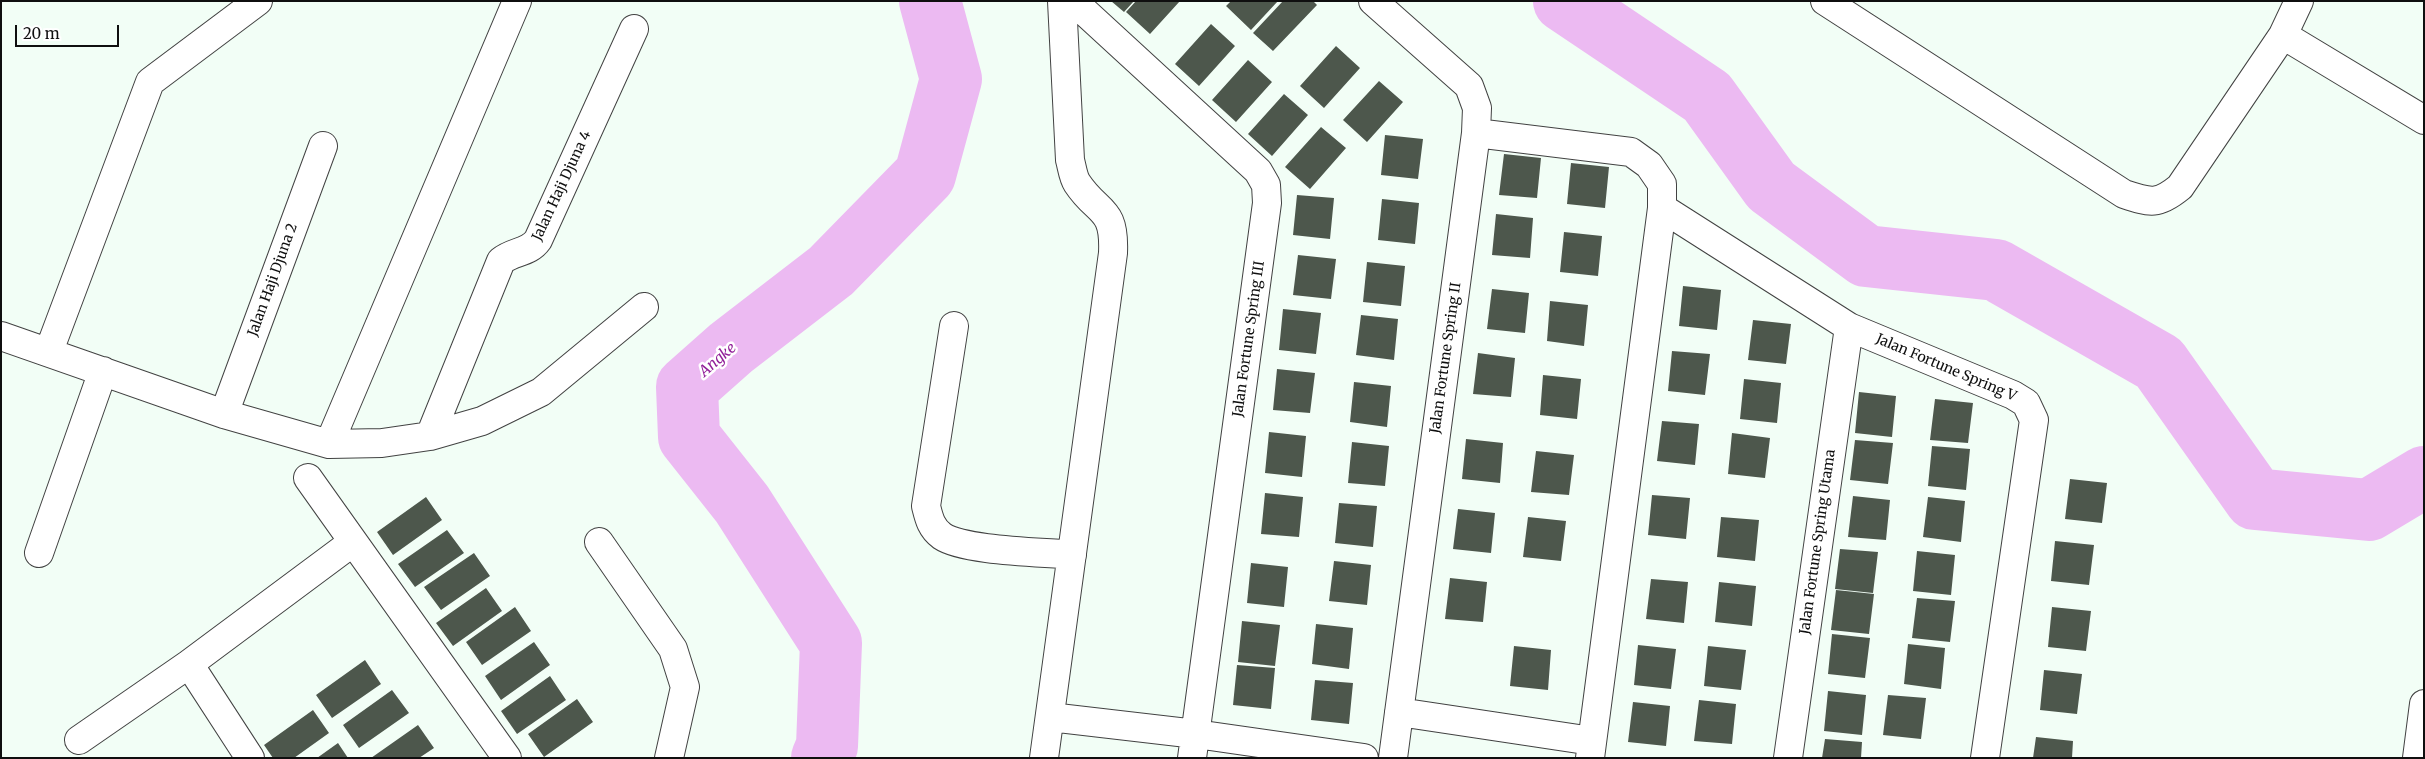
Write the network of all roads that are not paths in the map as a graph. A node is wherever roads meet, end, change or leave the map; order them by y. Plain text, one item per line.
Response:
1 (258, 1) edge
2 (517, 1) edge
3 (1062, 1) edge
4 (1073, 1) edge
5 (1373, 1) edge
6 (1824, 1) edge
7 (2299, 1) edge
8 (634, 29) dead end
9 (2283, 36) junction
10 (2424, 120) edge
11 (1476, 133) junction
12 (323, 146) dead end
13 (1662, 208) junction
14 (644, 307) dead end
15 (954, 326) dead end
16 (1849, 327) junction
17 (1, 336) edge
18 (49, 351) junction
19 (103, 371) junction
20 (224, 414) junction
21 (430, 436) junction
22 (329, 444) junction
23 (308, 478) dead end
24 (353, 542) junction
25 (598, 542) dead end
26 (39, 553) dead end
27 (1072, 555) junction
28 (188, 664) junction
29 (2424, 704) edge
30 (1399, 712) junction
31 (1050, 717) junction
32 (79, 740) dead end
33 (1194, 746) edge
34 (1591, 749) edge
35 (250, 758) edge
36 (507, 758) edge
37 (668, 758) edge
38 (1044, 758) edge
39 (1364, 758) edge
40 (1394, 758) edge
41 (1788, 758) edge
42 (1985, 758) edge
43 (2417, 758) edge

1 - 18 street
2 - 22 street
3 - 27 street
4 - 33 street, Jalan Fortune Spring III
5 - 11 street, Jalan Fortune Spring II
6 - 9 street
7 - 9 street
8 - 21 street, Jalan Haji Djuna 4
9 - 10 street
11 - 13 street
11 - 30 street, Jalan Fortune Spring II
12 - 20 street, Jalan Haji Djuna 2
13 - 16 street, Jalan Fortune Spring V
13 - 34 street
14 - 21 street
15 - 27 street
16 - 41 street, Jalan Fortune Spring Utama
16 - 42 street, Jalan Fortune Spring V
17 - 18 street
18 - 19 street
19 - 20 street
19 - 26 street
20 - 22 street
21 - 22 street
23 - 24 street
24 - 28 street
24 - 36 street
25 - 37 street
27 - 31 street
28 - 32 street
28 - 35 street
29 - 43 street
30 - 34 street
30 - 40 street, Jalan Fortune Spring II
31 - 33 street
31 - 38 street
33 - 39 street

